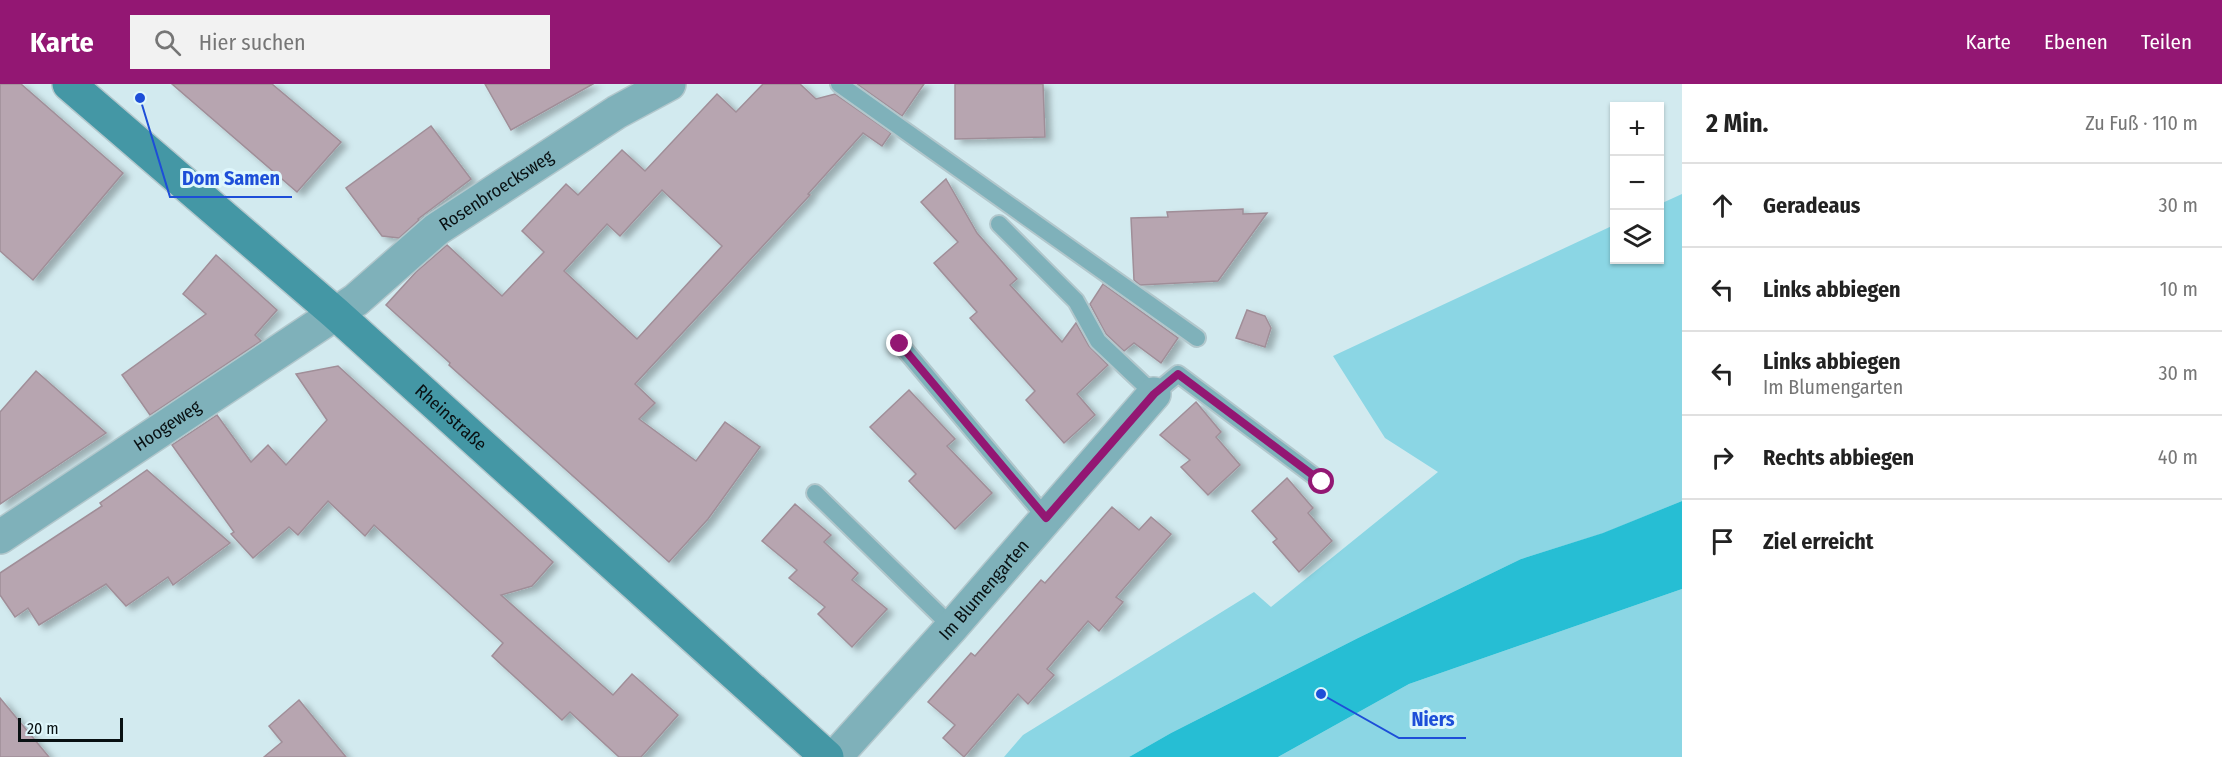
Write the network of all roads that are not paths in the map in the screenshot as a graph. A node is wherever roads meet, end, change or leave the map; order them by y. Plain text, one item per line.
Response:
1 (69, 84) edge
2 (669, 84) edge
3 (839, 84) edge
4 (999, 224) dead end
5 (335, 313) junction
6 (1197, 338) dead end
7 (900, 344) dead end
8 (1154, 394) junction
9 (1322, 482) dead end
10 (815, 493) dead end
11 (1046, 518) junction
12 (0, 537) edge
13 (952, 627) junction
14 (827, 757) edge
15 (835, 757) edge

1 - 5 main road, Rheinstraße
2 - 5 street, Rosenbroecksweg
3 - 6 lane
4 - 8 lane
5 - 12 street, Hoogeweg
5 - 14 main road, Rheinstraße
7 - 11 lane
8 - 9 lane
8 - 11 street, Im Blumengarten
10 - 13 lane
11 - 13 street, Im Blumengarten
13 - 15 street, Im Blumengarten

